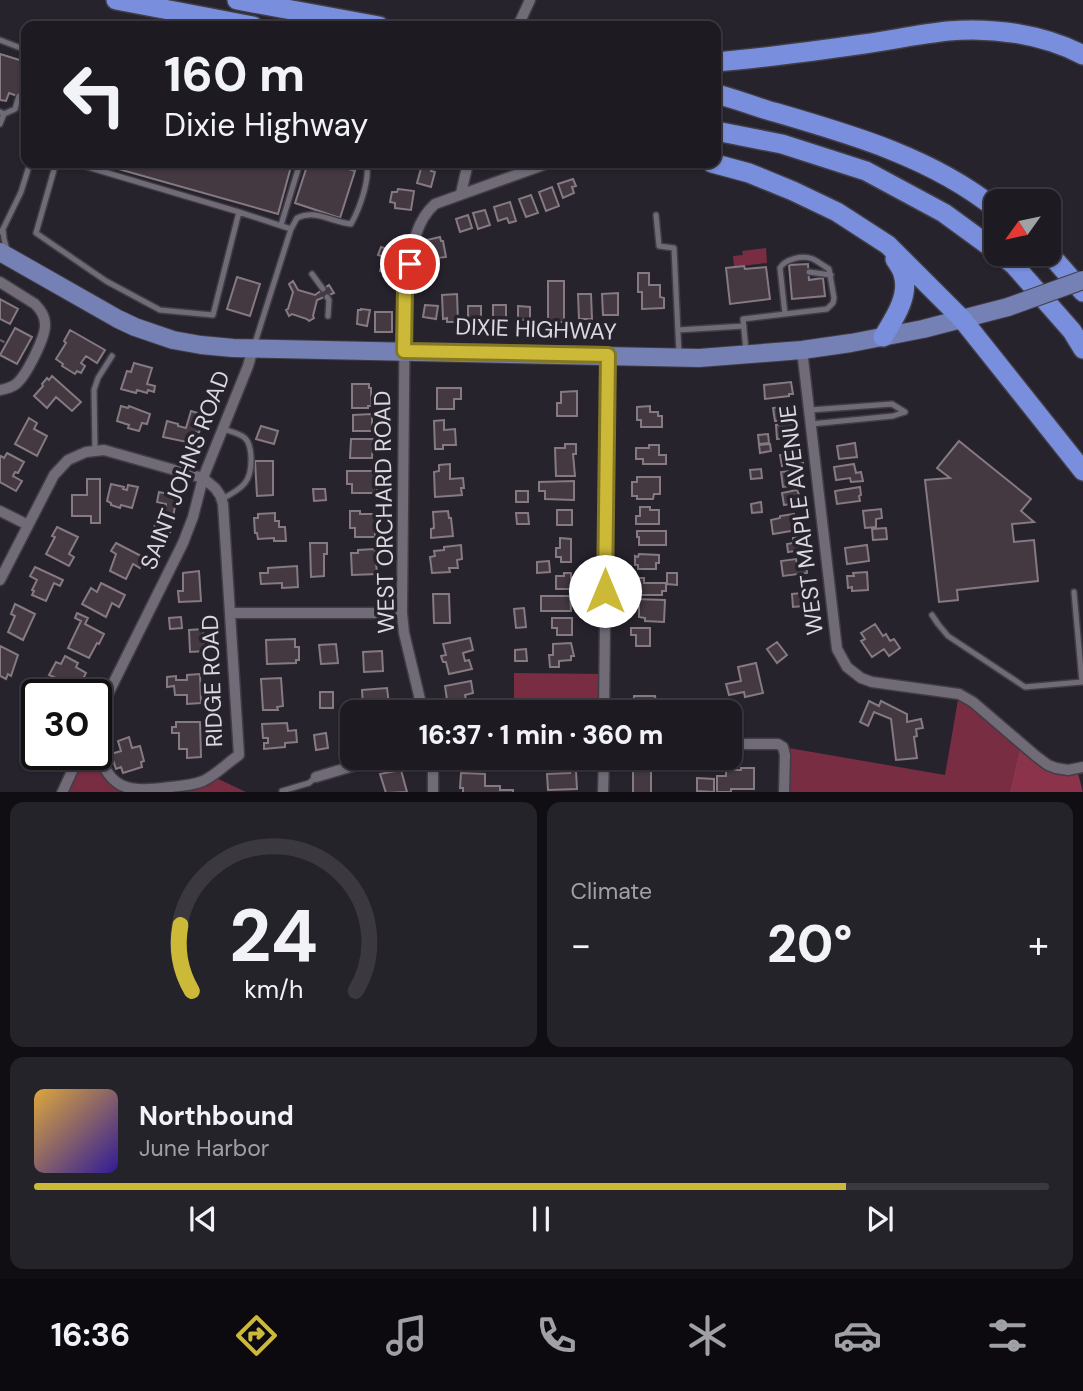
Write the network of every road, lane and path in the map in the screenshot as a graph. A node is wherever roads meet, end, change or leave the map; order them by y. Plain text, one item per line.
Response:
1 (116, 0) edge
2 (237, 0) edge
3 (530, 0) edge
4 (227, 21) edge
5 (352, 21) edge
6 (520, 21) edge
7 (0, 40) edge
8 (21, 48) edge
9 (1083, 55) edge
10 (721, 61) edge
11 (19, 96) dead end
12 (721, 96) edge
13 (2, 113) edge
14 (0, 124) edge
15 (721, 132) edge
16 (721, 165) edge
17 (28, 168) edge
18 (55, 168) edge
19 (92, 168) edge
20 (298, 168) edge
21 (367, 168) edge
22 (467, 168) edge
23 (534, 168) edge
24 (461, 193) junction
25 (984, 200) edge
26 (239, 212) junction
27 (656, 215) dead end
28 (281, 225) junction
29 (291, 229) junction
30 (2, 230) edge
31 (984, 242) edge
32 (888, 246) junction
33 (5, 255) edge
34 (1015, 266) edge
35 (1060, 266) edge
36 (808, 272) dead end
37 (312, 274) dead end
38 (790, 274) dead end
39 (781, 275) junction
40 (831, 275) junction
41 (1083, 280) edge
42 (0, 282) edge
43 (323, 289) dead end
44 (1083, 292) edge
45 (327, 297) dead end
46 (785, 314) junction
47 (328, 316) dead end
48 (961, 319) junction
49 (744, 326) junction
50 (678, 330) junction
51 (883, 337) junction
52 (0, 340) edge
53 (6, 343) dead end
54 (253, 349) junction
55 (1083, 349) edge
56 (802, 350) junction
57 (404, 351) junction
58 (747, 354) junction
59 (608, 355) junction
60 (113, 356) dead end
61 (679, 357) junction
62 (0, 390) edge
63 (810, 410) junction
64 (811, 424) junction
65 (223, 429) junction
66 (95, 451) junction
67 (1083, 471) edge
68 (204, 478) junction
69 (222, 499) junction
70 (0, 511) edge
71 (28, 526) junction
72 (0, 580) edge
73 (1074, 592) dead end
74 (230, 612) junction
75 (402, 613) junction
76 (932, 614) dead end
77 (112, 686) edge
78 (420, 700) edge
79 (604, 700) edge
80 (742, 744) edge
81 (1083, 767) edge
82 (73, 770) edge
83 (105, 770) edge
84 (340, 770) edge
85 (433, 770) edge
86 (604, 770) edge
87 (316, 777) joint
88 (282, 791) edge
89 (62, 792) edge
90 (433, 792) edge
91 (603, 792) edge
92 (784, 792) edge

1 - 4 highway
2 - 5 highway
3 - 6 street
7 - 8 lane
9 - 10 highway
11 - 13 lane
12 - 25 highway
13 - 14 lane
15 - 31 highway
16 - 32 highway
17 - 30 lane
18 - 26 lane
19 - 26 lane
20 - 28 lane
21 - 29 lane
22 - 24 street
23 - 24 street, WEST ORCHARD ROAD
24 - 57 street, WEST ORCHARD ROAD
26 - 28 lane
27 - 50 lane
28 - 29 lane
29 - 54 lane
30 - 33 lane
32 - 48 highway
32 - 51 highway
33 - 54 main road, DIXIE HIGHWAY
34 - 55 highway
35 - 44 highway
36 - 40 lane
37 - 43 lane
38 - 39 lane
39 - 40 lane
39 - 46 lane
40 - 46 lane
41 - 48 main road, DIXIE HIGHWAY, bridge
42 - 62 street
45 - 47 lane
46 - 49 lane
48 - 51 main road, DIXIE HIGHWAY
48 - 67 highway
49 - 50 lane
49 - 58 lane
50 - 61 lane
51 - 56 main road, DIXIE HIGHWAY
52 - 53 path
54 - 57 main road, DIXIE HIGHWAY
54 - 65 street, SAINT JOHNS ROAD
56 - 58 main road, DIXIE HIGHWAY
56 - 63 street, WEST MAPLE AVENUE
57 - 59 main road, DIXIE HIGHWAY
57 - 75 street, WEST ORCHARD ROAD
58 - 61 main road, DIXIE HIGHWAY
59 - 61 main road, DIXIE HIGHWAY
59 - 79 street
60 - 66 lane
63 - 64 street, WEST MAPLE AVENUE
63 - 64 lane
64 - 81 street, WEST MAPLE AVENUE
65 - 68 street, SAINT JOHNS ROAD
65 - 69 lane
66 - 68 street
66 - 71 street
68 - 69 street
68 - 77 street, SAINT JOHNS ROAD
69 - 74 street, RIDGE ROAD
70 - 71 street
71 - 72 street
73 - 76 lane
74 - 75 street
74 - 83 street, RIDGE ROAD
75 - 78 street, WEST ORCHARD ROAD
80 - 92 street
82 - 89 street
84 - 87 street
85 - 90 street
86 - 91 street
87 - 88 lane

